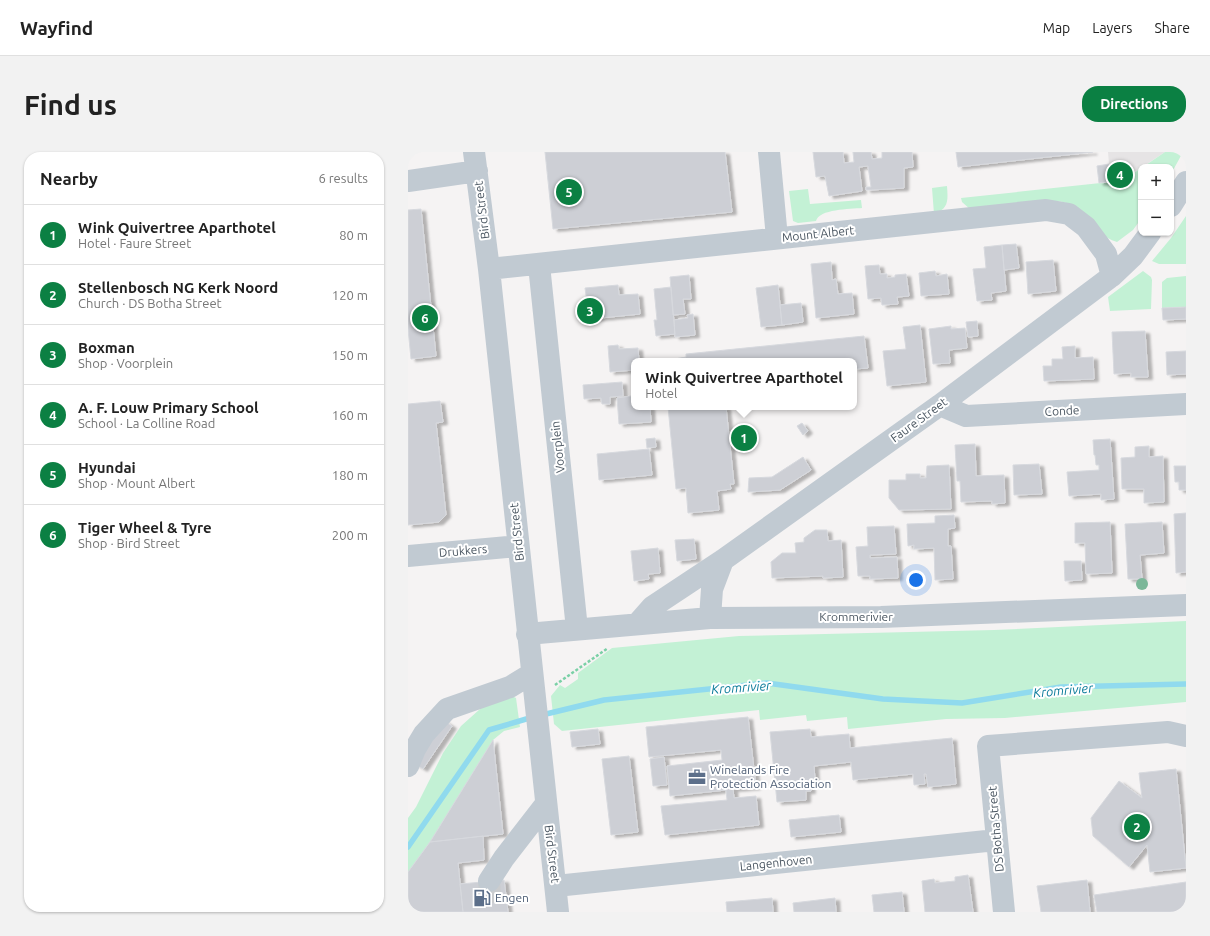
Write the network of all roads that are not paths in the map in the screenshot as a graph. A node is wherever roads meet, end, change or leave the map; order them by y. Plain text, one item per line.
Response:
1 (770, 152) edge
2 (476, 162) edge
3 (408, 181) edge
4 (1186, 182) edge
5 (1174, 201) edge
6 (1148, 236) edge
7 (777, 238) junction
8 (539, 265) junction
9 (489, 269) junction
10 (1112, 276) junction
11 (1186, 404) edge
12 (940, 405) junction
13 (518, 546) junction
14 (408, 556) edge
15 (723, 560) junction
16 (1186, 605) edge
17 (710, 618) junction
18 (637, 624) junction
19 (577, 629) junction
20 (527, 634) junction
21 (533, 683) junction
22 (1186, 736) edge
23 (408, 766) edge
24 (545, 806) junction
25 (996, 840) junction
26 (489, 881) tunnel mouth
27 (556, 886) junction
28 (558, 912) edge
29 (1004, 912) edge

1 - 7 street
2 - 3 street
2 - 9 street, Bird Street
4 - 5 street
6 - 10 street, Faure Street
7 - 8 street, Mount Albert
7 - 10 street, Mount Albert
8 - 9 street, Mount Albert
8 - 19 street, Voorplein
9 - 13 street, Bird Street
10 - 12 street, Faure Street
11 - 12 street, Conde
12 - 15 street, Faure Street
13 - 14 street, Drukkers
13 - 20 street, Bird Street
15 - 17 street
15 - 18 street, Faure Street
16 - 17 street, Krommerivier
17 - 18 street, Krommerivier
18 - 19 street, Krommerivier
19 - 20 street, Krommerivier
20 - 21 street, Bird Street
21 - 23 street
21 - 24 street, Bird Street
22 - 25 street, DS Botha Street
24 - 26 street
24 - 27 street, Bird Street
25 - 27 street, Langenhoven
25 - 29 street, DS Botha Street
27 - 28 street, Bird Street

